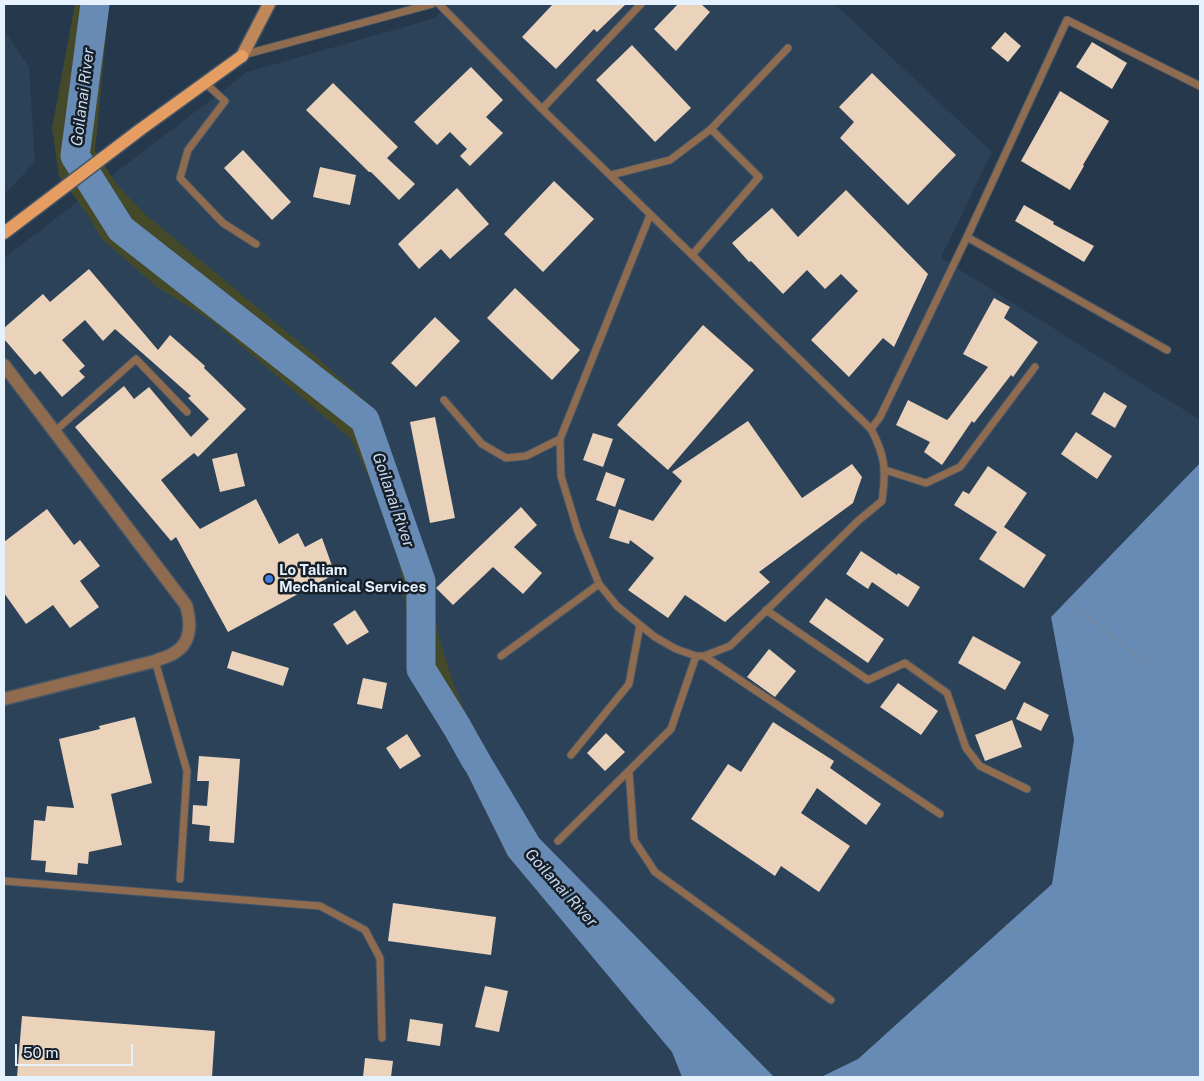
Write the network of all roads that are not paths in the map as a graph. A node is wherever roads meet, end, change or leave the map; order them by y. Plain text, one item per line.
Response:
1 (269, 4) edge
2 (432, 4) edge
3 (439, 4) edge
4 (642, 4) edge
5 (788, 48) dead end
6 (242, 56) junction
7 (205, 83) junction
8 (1200, 86) edge
9 (542, 109) junction
10 (711, 129) junction
11 (612, 175) junction
12 (650, 215) junction
13 (4, 233) edge
14 (967, 237) junction
15 (256, 244) dead end
16 (692, 255) junction
17 (1167, 350) dead end
18 (4, 365) edge
19 (1035, 367) dead end
20 (444, 400) dead end
21 (187, 412) dead end
22 (872, 429) junction
23 (54, 432) junction
24 (560, 439) junction
25 (885, 470) junction
26 (599, 584) junction
27 (766, 610) junction
28 (640, 625) junction
29 (501, 656) dead end
30 (696, 656) junction
31 (704, 656) junction
32 (155, 660) junction
33 (4, 699) edge
34 (570, 755) dead end
35 (629, 771) junction
36 (1027, 789) dead end
37 (940, 814) dead end
38 (558, 841) dead end
39 (180, 879) dead end
40 (4, 881) edge
41 (831, 1000) dead end
42 (382, 1038) dead end

1 - 6 main road
2 - 6 lane
3 - 9 lane
4 - 9 lane
5 - 10 lane
6 - 7 main road
7 - 13 main road
7 - 15 lane
8 - 14 lane
9 - 11 lane
10 - 11 lane
10 - 16 lane
11 - 12 lane
12 - 16 lane
12 - 24 lane
14 - 17 lane
14 - 22 lane
16 - 22 lane
18 - 23 street
19 - 25 lane
20 - 24 lane
21 - 23 lane
22 - 25 lane
23 - 32 street
24 - 26 lane
25 - 27 lane
26 - 28 lane
26 - 29 lane
27 - 31 lane
27 - 36 lane
28 - 30 lane
28 - 34 lane
30 - 31 lane
30 - 35 lane
31 - 37 lane
32 - 33 street
32 - 39 lane
35 - 38 lane
35 - 41 lane
40 - 42 lane

